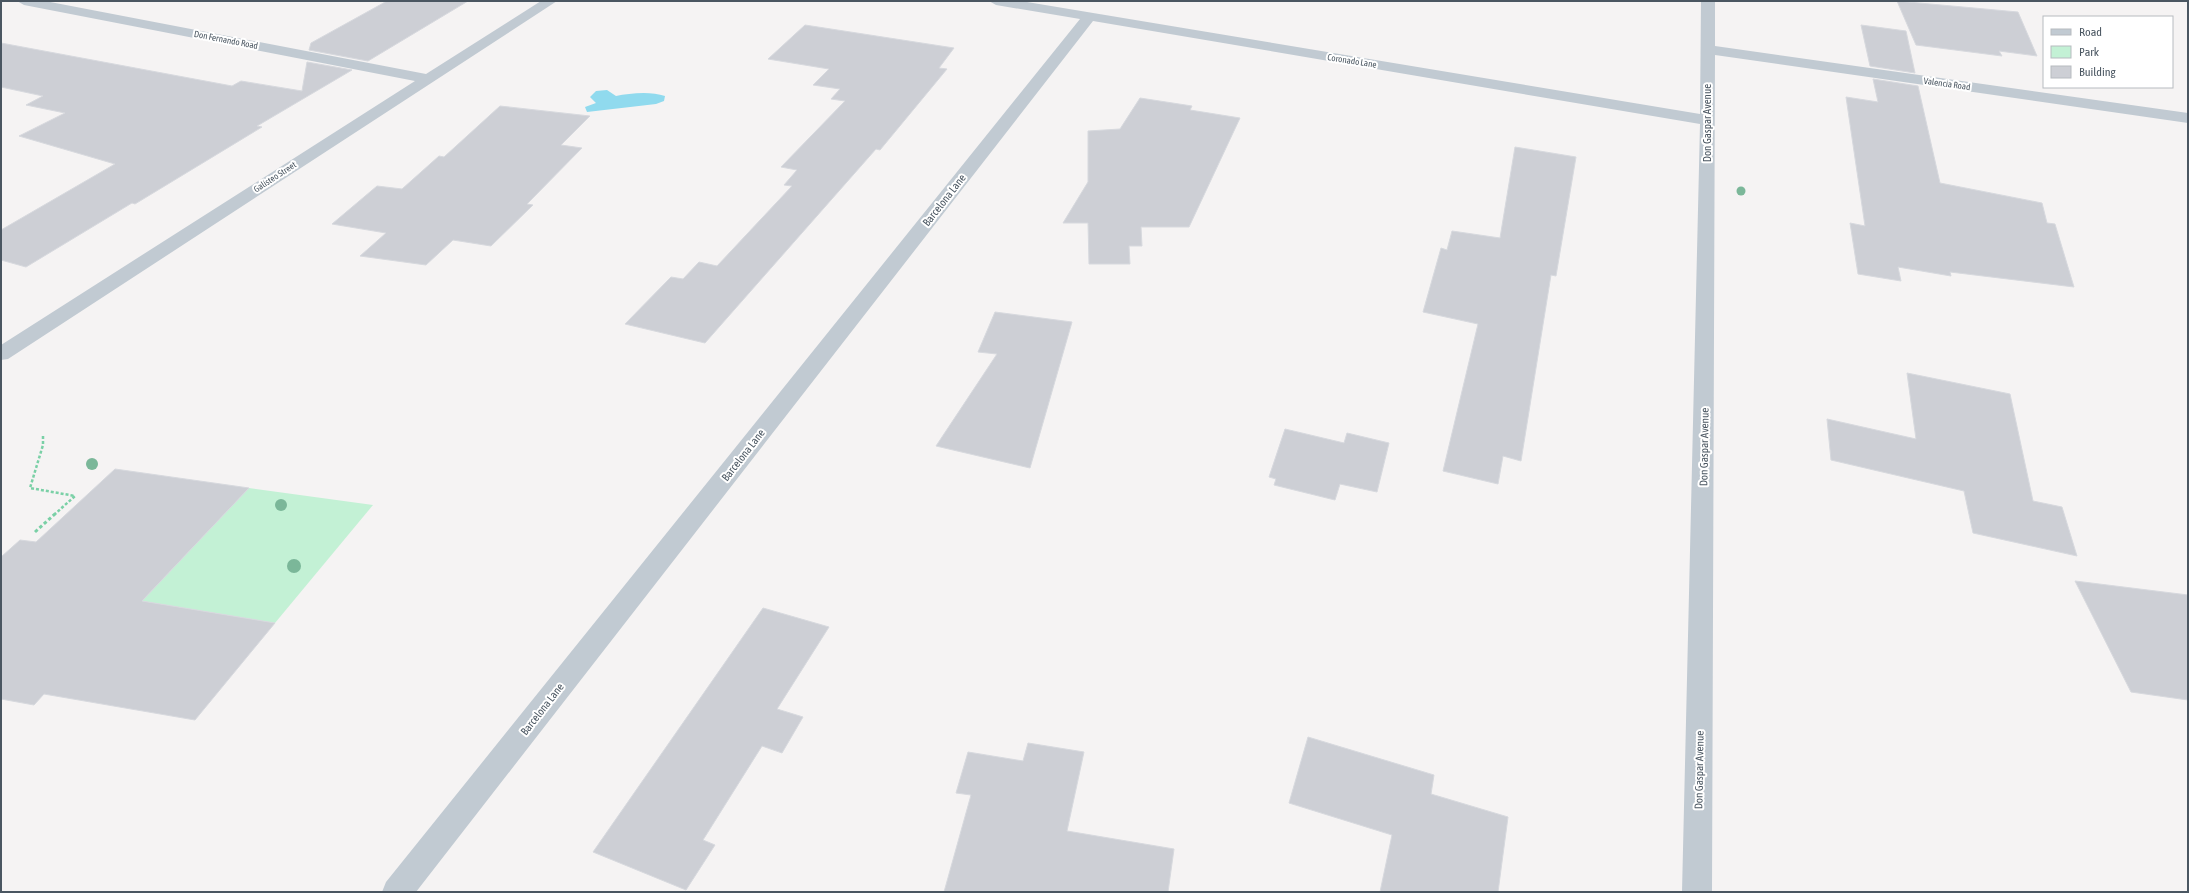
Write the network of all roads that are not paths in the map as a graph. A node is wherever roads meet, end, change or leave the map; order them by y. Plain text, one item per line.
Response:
1 (24, 1) edge
2 (550, 1) edge
3 (996, 1) edge
4 (1708, 1) edge
5 (1089, 17) junction
6 (1707, 49) junction
7 (428, 79) junction
8 (2188, 118) edge
9 (1708, 120) junction
10 (1, 354) edge
11 (397, 892) edge
12 (1697, 892) edge

1 - 7 street, Don Fernando Road
2 - 7 street, Galisteo Street
3 - 5 street, Coronado Lane
4 - 6 street, Don Gaspar Avenue
5 - 9 street, Coronado Lane
5 - 11 street, Barcelona Lane
6 - 8 street, Valencia Road
6 - 9 street, Don Gaspar Avenue
7 - 10 street, Galisteo Street
9 - 12 street, Don Gaspar Avenue

